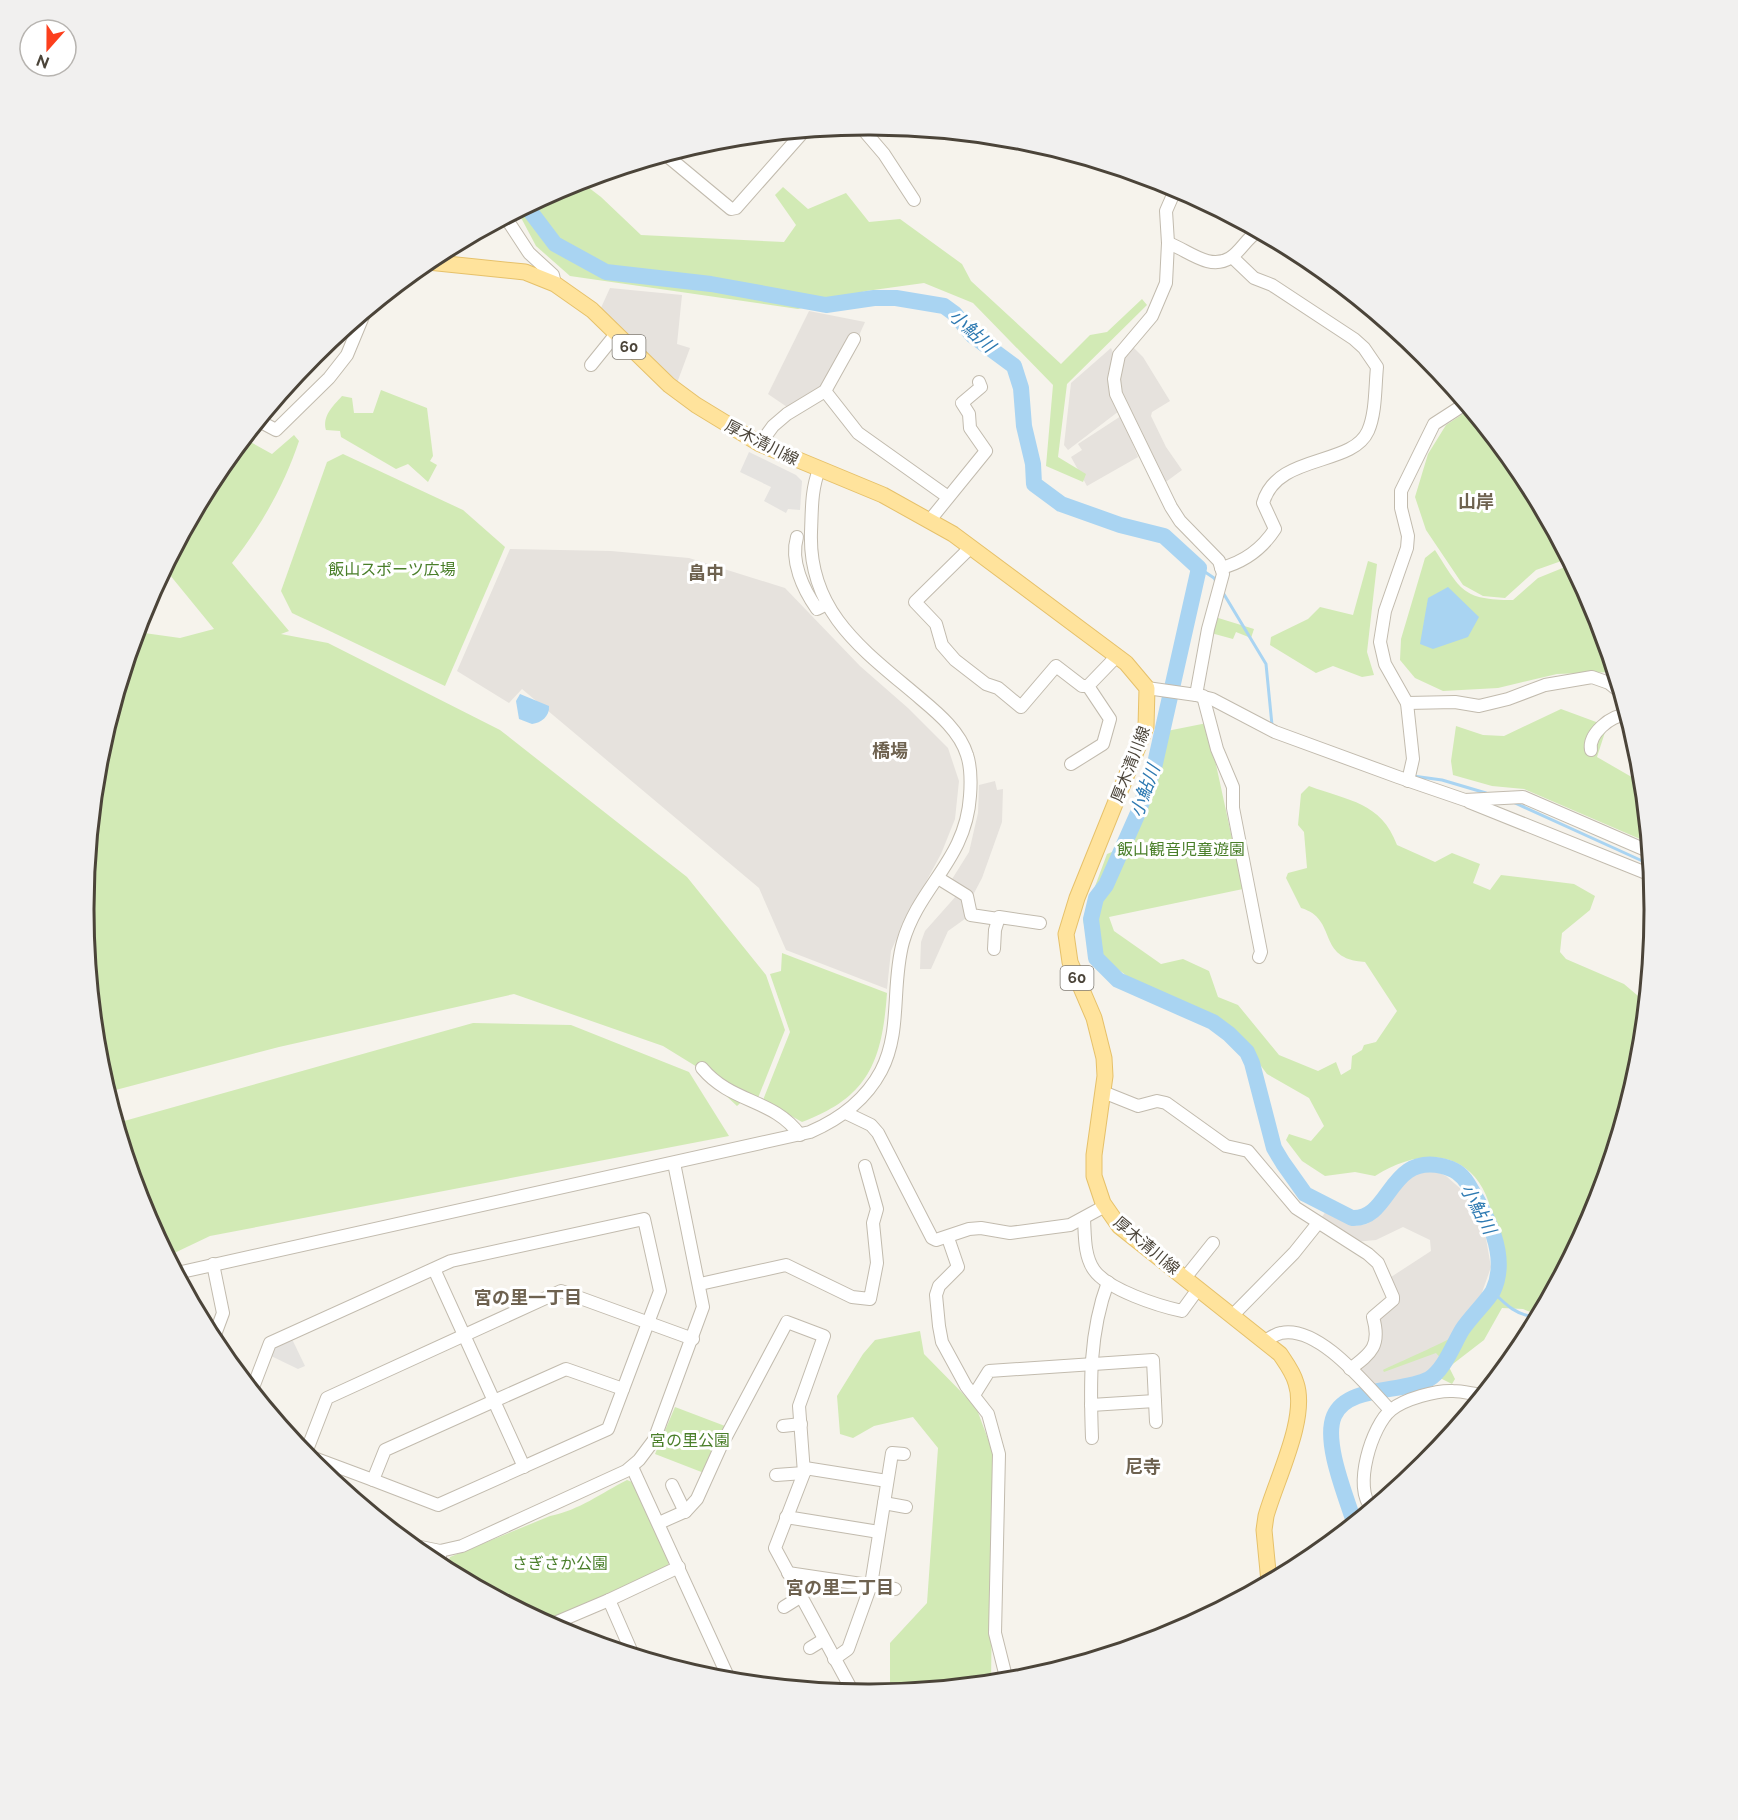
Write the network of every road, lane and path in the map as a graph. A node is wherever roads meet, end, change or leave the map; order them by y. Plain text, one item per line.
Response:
1 (868, 135) edge
2 (797, 139) edge
3 (673, 161) edge
4 (1172, 197) edge
5 (914, 200) dead end
6 (510, 224) edge
7 (1250, 236) edge
8 (1168, 243) junction
9 (1232, 257) junction
10 (443, 264) edge
11 (555, 284) junction
12 (358, 328) edge
13 (616, 334) junction
14 (854, 339) dead end
15 (591, 364) dead end
16 (981, 387) dead end
17 (825, 391) junction
18 (1458, 408) edge
19 (266, 425) edge
20 (760, 444) junction
21 (819, 470) junction
22 (948, 497) junction
23 (930, 520) junction
24 (796, 537) dead end
25 (970, 547) junction
26 (1221, 568) junction
27 (827, 604) junction
28 (1117, 656) junction
29 (1609, 683) edge
30 (1088, 686) junction
31 (1152, 689) junction
32 (1196, 695) junction
33 (1407, 703) junction
34 (1619, 717) edge
35 (1591, 750) dead end
36 (1071, 764) dead end
37 (1408, 781) junction
38 (1465, 800) junction
39 (1641, 848) edge
40 (1642, 872) edge
41 (938, 878) junction
42 (998, 920) junction
43 (1040, 923) dead end
44 (994, 950) dead end
45 (1259, 957) dead end
46 (702, 1068) dead end
47 (1103, 1092) junction
48 (846, 1113) junction
49 (800, 1135) junction
50 (674, 1163) junction
51 (865, 1166) dead end
52 (1105, 1206) junction
53 (1084, 1219) junction
54 (1318, 1222) junction
55 (948, 1238) junction
56 (1213, 1243) dead end
57 (213, 1264) junction
58 (434, 1269) junction
59 (184, 1271) edge
60 (1185, 1278) junction
61 (1108, 1282) junction
62 (700, 1284) junction
63 (1198, 1290) junction
64 (1232, 1316) junction
65 (648, 1322) junction
66 (218, 1328) edge
67 (465, 1334) junction
68 (693, 1339) junction
69 (1264, 1341) junction
70 (1091, 1364) junction
71 (1351, 1370) junction
72 (255, 1381) edge
73 (623, 1389) junction
74 (1473, 1394) edge
75 (974, 1395) junction
76 (494, 1401) junction
77 (1155, 1401) junction
78 (1091, 1404) junction
79 (1388, 1408) junction
80 (1156, 1422) dead end
81 (801, 1424) junction
82 (783, 1426) dead end
83 (1092, 1438) dead end
84 (310, 1445) edge
85 (904, 1454) dead end
86 (326, 1462) edge
87 (524, 1467) junction
88 (632, 1467) junction
89 (805, 1470) junction
90 (776, 1475) dead end
91 (373, 1480) junction
92 (887, 1481) junction
93 (672, 1485) dead end
94 (1367, 1502) edge
95 (884, 1503) junction
96 (906, 1507) dead end
97 (685, 1512) junction
98 (786, 1517) junction
99 (658, 1523) junction
100 (879, 1532) junction
101 (433, 1550) edge
102 (440, 1551) junction
103 (440, 1555) edge
104 (679, 1567) junction
105 (788, 1573) junction
106 (1268, 1573) edge
107 (871, 1585) junction
108 (895, 1589) dead end
109 (800, 1597) junction
110 (609, 1600) junction
111 (784, 1607) dead end
112 (561, 1620) edge
113 (823, 1640) junction
114 (629, 1646) edge
115 (810, 1648) dead end
116 (834, 1659) junction
117 (726, 1671) edge
118 (1005, 1672) edge
119 (844, 1684) edge

1 - 5 street
2 - 3 street
4 - 8 street
6 - 11 street
7 - 9 street
8 - 9 street
8 - 26 street
9 - 26 street
10 - 11 main road, 厚木清川線 / 60
11 - 13 main road, 厚木清川線 / 60
12 - 19 street
13 - 15 street
13 - 20 main road, 厚木清川線 / 60
14 - 17 street
16 - 22 street
17 - 20 street
17 - 22 street
18 - 33 street
20 - 21 main road, 厚木清川線 / 60
21 - 23 main road, 厚木清川線 / 60
21 - 27 street
22 - 23 street
23 - 25 main road, 厚木清川線 / 60
24 - 27 street
25 - 28 main road, 厚木清川線 / 60
25 - 30 street
26 - 32 street
27 - 41 street
28 - 30 street
28 - 31 main road, 厚木清川線 / 60
29 - 33 street
30 - 36 street
31 - 32 street
31 - 47 main road, 厚木清川線 / 60
32 - 37 street
32 - 45 street
33 - 37 street
34 - 35 street
37 - 38 street
38 - 39 street
38 - 40 street
41 - 42 street
41 - 48 street
42 - 43 street
42 - 44 street
46 - 49 street
47 - 52 main road, 厚木清川線 / 60
47 - 54 street
48 - 49 street
48 - 55 street
49 - 50 street
50 - 57 street
50 - 62 street
51 - 62 street
52 - 53 street
52 - 60 main road, 厚木清川線 / 60
53 - 55 street
53 - 61 street
54 - 64 street
54 - 71 street
55 - 75 street
56 - 60 street
57 - 59 street
57 - 66 street
58 - 65 street
58 - 67 street
58 - 72 street
60 - 63 main road, 厚木清川線 / 60
61 - 63 street
61 - 70 street
62 - 68 street
63 - 64 main road, 厚木清川線 / 60
64 - 69 main road, 厚木清川線 / 60
65 - 67 street
65 - 68 street
65 - 73 street
67 - 76 street
67 - 84 street
68 - 88 street
69 - 71 street
69 - 106 main road, 厚木清川線 / 60
70 - 75 street
70 - 77 street
70 - 78 street
71 - 79 street
73 - 76 street
73 - 87 street
74 - 79 street
75 - 118 street
76 - 87 street
76 - 91 street
77 - 78 street
77 - 80 street
78 - 83 street
79 - 94 street
81 - 82 street
81 - 89 street
81 - 97 street
85 - 92 street
86 - 91 street
87 - 91 street
88 - 99 street
88 - 102 street
89 - 90 street
89 - 92 street
89 - 98 street
92 - 95 street
93 - 97 street
95 - 96 street
95 - 100 street
97 - 99 street
98 - 100 street
98 - 105 street
99 - 104 street
100 - 107 street
101 - 102 street
102 - 103 street
104 - 110 street
104 - 117 street
105 - 107 street
105 - 109 street
107 - 108 street
107 - 116 street
109 - 111 street
109 - 113 street
110 - 112 street
110 - 114 street
113 - 115 street
113 - 116 street
116 - 119 street

